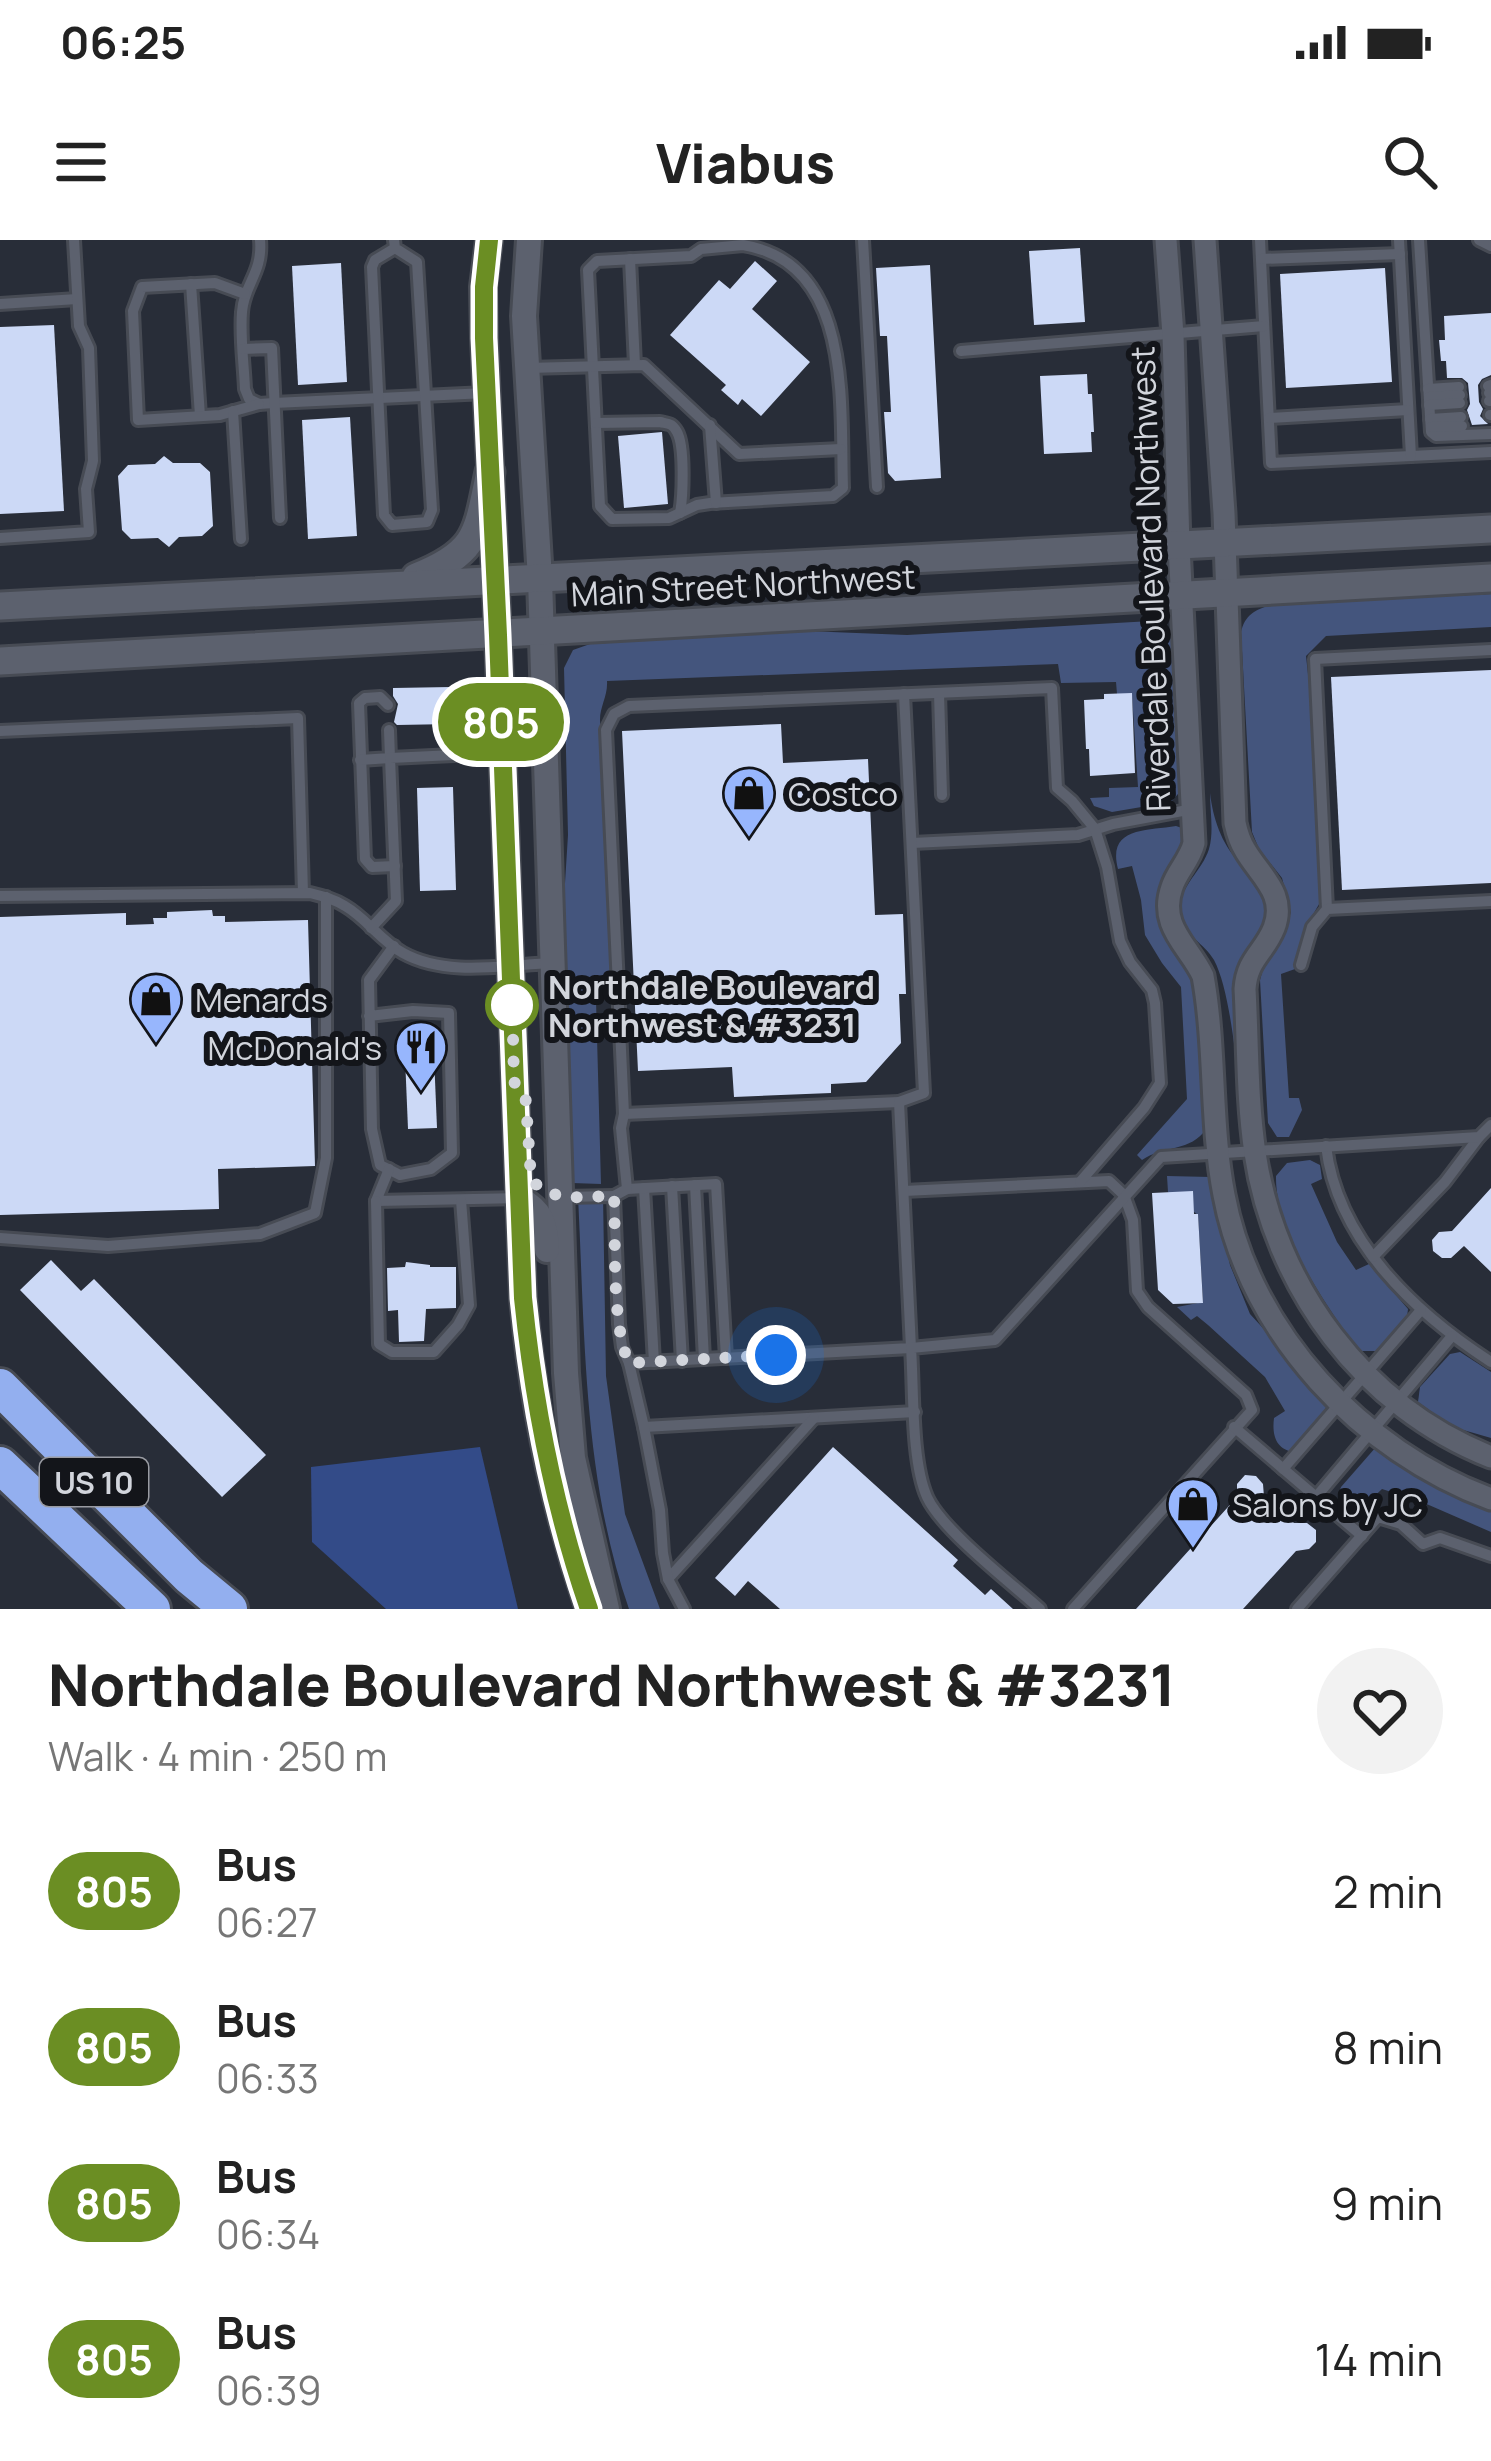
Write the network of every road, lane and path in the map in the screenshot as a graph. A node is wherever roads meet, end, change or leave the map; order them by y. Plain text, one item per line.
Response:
1 (74, 240) edge
2 (260, 240) edge
3 (489, 240) edge
4 (529, 240) edge
5 (863, 240) edge
6 (1166, 240) edge
7 (1205, 240) edge
8 (1260, 240) edge
9 (1419, 240) edge
10 (1479, 240) edge
11 (394, 244) edge
12 (1491, 246) edge
13 (1400, 247) edge
14 (630, 259) junction
15 (1261, 259) junction
16 (191, 284) junction
17 (245, 294) junction
18 (77, 299) junction
19 (0, 304) edge
20 (1264, 326) junction
21 (1212, 332) junction
22 (1173, 335) junction
23 (243, 349) junction
24 (961, 350) dead end
25 (593, 364) junction
26 (635, 365) junction
27 (527, 368) junction
28 (486, 393) junction
29 (424, 395) junction
30 (378, 398) junction
31 (259, 404) junction
32 (274, 404) junction
33 (1430, 408) junction
34 (1408, 410) junction
35 (233, 411) junction
36 (200, 416) junction
37 (1269, 418) junction
38 (596, 423) junction
39 (710, 425) junction
40 (1491, 434) edge
41 (842, 449) junction
42 (1491, 452) edge
43 (1411, 456) junction
44 (490, 472) junction
45 (877, 487) dead end
46 (716, 502) junction
47 (680, 513) junction
48 (280, 518) dead end
49 (1491, 529) edge
50 (0, 538) edge
51 (241, 538) dead end
52 (1223, 543) junction
53 (1179, 546) junction
54 (1491, 578) edge
55 (540, 579) junction
56 (495, 581) junction
57 (394, 586) junction
58 (1225, 592) junction
59 (1182, 596) junction
60 (0, 606) edge
61 (542, 633) junction
62 (498, 635) junction
63 (1491, 650) edge
64 (0, 661) edge
65 (939, 693) junction
66 (904, 694) junction
67 (388, 705) dead end
68 (389, 730) dead end
69 (0, 731) edge
70 (454, 755) dead end
71 (390, 758) junction
72 (360, 760) junction
73 (942, 795) dead end
74 (1193, 809) junction
75 (1095, 829) junction
76 (912, 843) junction
77 (395, 866) junction
78 (303, 893) junction
79 (0, 896) edge
80 (326, 897) junction
81 (1491, 901) edge
82 (1327, 909) junction
83 (371, 928) junction
84 (394, 946) junction
85 (552, 962) junction
86 (511, 964) junction
87 (1301, 965) dead end
88 (369, 1016) junction
89 (514, 1082) junction
90 (899, 1102) junction
91 (625, 1114) junction
92 (1491, 1125) edge
93 (1479, 1137) junction
94 (1325, 1146) junction
95 (1254, 1151) junction
96 (1217, 1153) junction
97 (389, 1169) junction
98 (1080, 1181) junction
99 (695, 1185) junction
100 (672, 1186) junction
101 (644, 1188) junction
102 (627, 1189) junction
103 (904, 1191) junction
104 (1124, 1195) junction
105 (614, 1196) junction
106 (560, 1197) junction
107 (518, 1198) junction
108 (461, 1200) junction
109 (376, 1201) junction
110 (0, 1238) edge
111 (1373, 1257) junction
112 (563, 1289) junction
113 (1421, 1310) junction
114 (1452, 1336) junction
115 (911, 1348) junction
116 (0, 1357) edge
117 (726, 1358) junction
118 (704, 1359) junction
119 (682, 1360) junction
120 (654, 1362) junction
121 (1491, 1362) edge
122 (629, 1363) junction
123 (1366, 1373) junction
124 (0, 1387) edge
125 (1396, 1401) junction
126 (1340, 1402) junction
127 (915, 1412) junction
128 (814, 1418) junction
129 (644, 1427) junction
130 (1234, 1427) junction
131 (1372, 1431) junction
132 (1491, 1457) edge
133 (0, 1465) edge
134 (1283, 1468) junction
135 (1316, 1497) junction
136 (1491, 1499) edge
137 (1361, 1536) junction
138 (1491, 1556) edge
139 (189, 1576) junction
140 (668, 1579) junction
141 (152, 1609) edge
142 (229, 1609) edge
143 (589, 1609) edge
144 (607, 1609) edge
145 (685, 1609) edge
146 (1040, 1609) edge
147 (1073, 1609) edge
148 (1297, 1609) edge

1 - 18 lane
2 - 17 lane
3 - 28 street
4 - 27 street
5 - 45 lane
6 - 22 street, Riverdale Boulevard Northwest
7 - 21 street
8 - 15 lane
9 - 33 lane
10 - 12 lane
11 - 29 lane
11 - 30 lane
13 - 15 lane
13 - 34 lane
14 - 25 lane
14 - 26 lane
14 - 41 lane
15 - 20 lane
16 - 17 lane
16 - 36 lane
16 - 36 lane
17 - 23 lane
18 - 19 lane
18 - 50 lane
20 - 21 lane
20 - 37 lane
21 - 22 lane
21 - 52 street
22 - 24 lane
22 - 53 street, Riverdale Boulevard Northwest
23 - 31 lane
23 - 32 lane
25 - 26 lane
25 - 27 lane
25 - 38 lane
26 - 39 lane
27 - 55 street
28 - 29 lane
28 - 44 street
29 - 30 lane
29 - 30 lane
30 - 32 lane
31 - 32 lane
31 - 35 lane
32 - 48 lane
33 - 33 lane
33 - 40 lane
34 - 37 lane
34 - 43 lane
35 - 36 lane
35 - 51 lane
37 - 43 lane
38 - 47 lane
38 - 47 lane
39 - 41 lane
39 - 46 lane
41 - 46 lane
42 - 43 lane
44 - 56 street
44 - 57 main road
46 - 47 lane
49 - 52 main road, Main Street Northwest
52 - 53 main road, Main Street Northwest
52 - 58 street
53 - 55 main road, Main Street Northwest
53 - 59 street, Riverdale Boulevard Northwest
54 - 58 main road, Main Street Northwest
55 - 56 main road, Main Street Northwest
55 - 61 street
56 - 57 main road, Main Street Northwest
56 - 62 street
57 - 60 main road, Main Street Northwest
58 - 59 main road, Main Street Northwest
58 - 95 street
59 - 61 main road, Main Street Northwest
59 - 74 street, Riverdale Boulevard Northwest
61 - 62 main road, Main Street Northwest
61 - 85 street
62 - 64 main road, Main Street Northwest
62 - 86 street
63 - 82 lane
65 - 66 lane
65 - 73 lane
65 - 75 lane
66 - 76 lane
66 - 91 lane
67 - 72 lane
68 - 71 lane
69 - 78 lane
70 - 71 lane
71 - 72 lane
71 - 77 lane
72 - 77 lane
74 - 75 lane
74 - 96 street, Riverdale Boulevard Northwest
75 - 76 lane
75 - 98 lane
76 - 90 lane
77 - 83 lane
78 - 79 lane
78 - 80 lane
80 - 83 lane
80 - 110 lane
81 - 82 lane
82 - 87 lane
83 - 84 lane
84 - 86 lane
84 - 88 lane
85 - 86 lane
85 - 106 street
86 - 89 street
88 - 97 lane
88 - 97 lane
89 - 106 street
89 - 107 street
90 - 91 lane
90 - 103 lane
91 - 102 lane
92 - 93 lane
93 - 94 lane
93 - 111 lane
94 - 95 lane
94 - 111 lane
95 - 96 lane
95 - 123 street
96 - 104 lane
96 - 126 street, Riverdale Boulevard Northwest
97 - 109 lane
98 - 103 lane
98 - 104 lane
99 - 100 lane
99 - 117 lane
99 - 118 lane
100 - 101 lane
100 - 119 lane
101 - 102 lane
101 - 120 lane
102 - 105 lane
103 - 115 lane
104 - 115 lane
104 - 130 lane
105 - 106 lane
105 - 122 lane
106 - 112 street
107 - 108 lane
107 - 112 street
107 - 143 street
108 - 109 lane
108 - 109 lane
111 - 113 lane
112 - 144 street
113 - 114 lane
113 - 123 lane
114 - 121 lane
114 - 125 lane
115 - 117 lane
115 - 127 lane
116 - 139 highway
117 - 118 lane
118 - 119 lane
119 - 120 lane
120 - 122 lane
122 - 129 lane
123 - 125 street
123 - 126 lane
124 - 139 highway, US 10
125 - 131 lane
125 - 132 street
126 - 131 street, Riverdale Boulevard Northwest
126 - 134 lane
127 - 128 lane
127 - 146 lane
128 - 129 lane
128 - 140 lane
129 - 140 lane
130 - 134 lane
130 - 147 lane
131 - 135 lane
131 - 136 street, Riverdale Boulevard Northwest
133 - 141 highway, US 10
134 - 135 lane
135 - 137 lane
137 - 138 lane
137 - 148 lane
139 - 142 highway, US 10
140 - 145 lane

